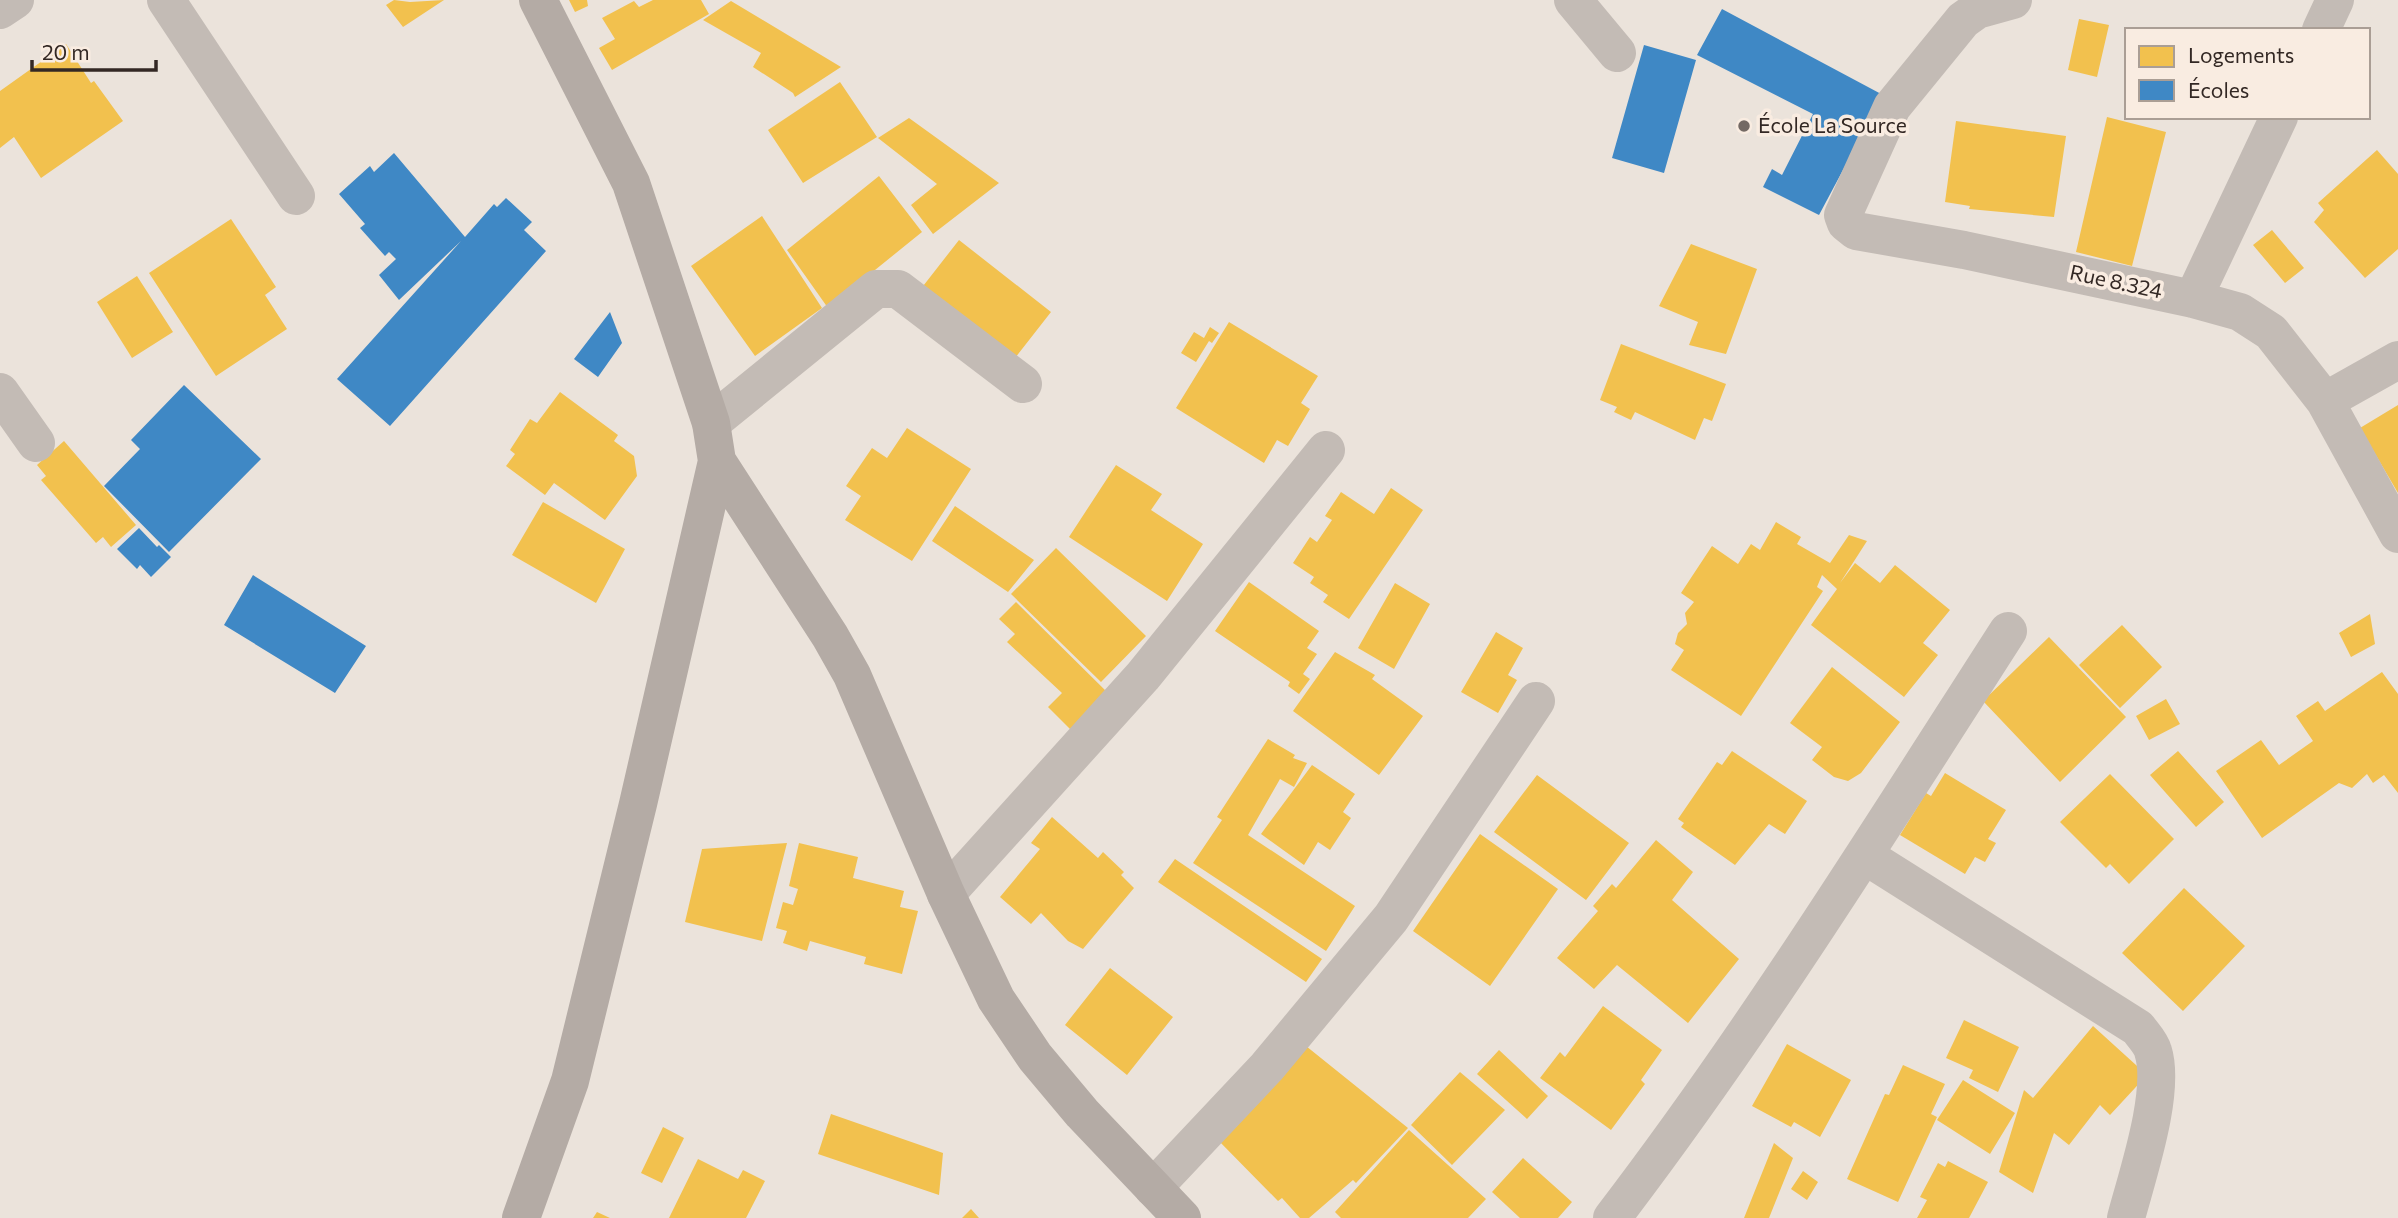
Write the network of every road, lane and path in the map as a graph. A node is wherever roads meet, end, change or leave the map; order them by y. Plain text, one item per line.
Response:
1 (15, 0) edge
2 (166, 0) edge
3 (538, 0) edge
4 (1573, 0) edge
5 (2013, 0) edge
6 (2335, 0) edge
7 (0, 10) edge
8 (2322, 28) edge
9 (1617, 53) dead end
10 (2278, 119) edge
11 (296, 196) dead end
12 (2193, 299) junction
13 (2398, 360) edge
14 (1023, 384) dead end
15 (0, 393) edge
16 (2325, 401) junction
17 (711, 423) junction
18 (36, 443) dead end
19 (1326, 450) dead end
20 (717, 461) junction
21 (2398, 534) edge
22 (2008, 631) dead end
23 (1535, 701) dead end
24 (1864, 855) junction
25 (946, 894) junction
26 (1153, 1188) junction
27 (521, 1218) edge
28 (1182, 1218) edge
29 (1612, 1218) edge
30 (2126, 1218) edge

1 - 7 street
2 - 11 street
3 - 17 street
4 - 9 street
5 - 12 street, Rue 8.324
6 - 8 street
10 - 12 street
12 - 16 street, Rue 8.324
13 - 16 street
14 - 17 street
15 - 18 street
16 - 21 street, Rue 8.324
17 - 20 street
19 - 25 street
20 - 25 street
20 - 27 street
22 - 24 street
23 - 26 street
24 - 29 street
24 - 30 street
25 - 26 street
26 - 28 street

